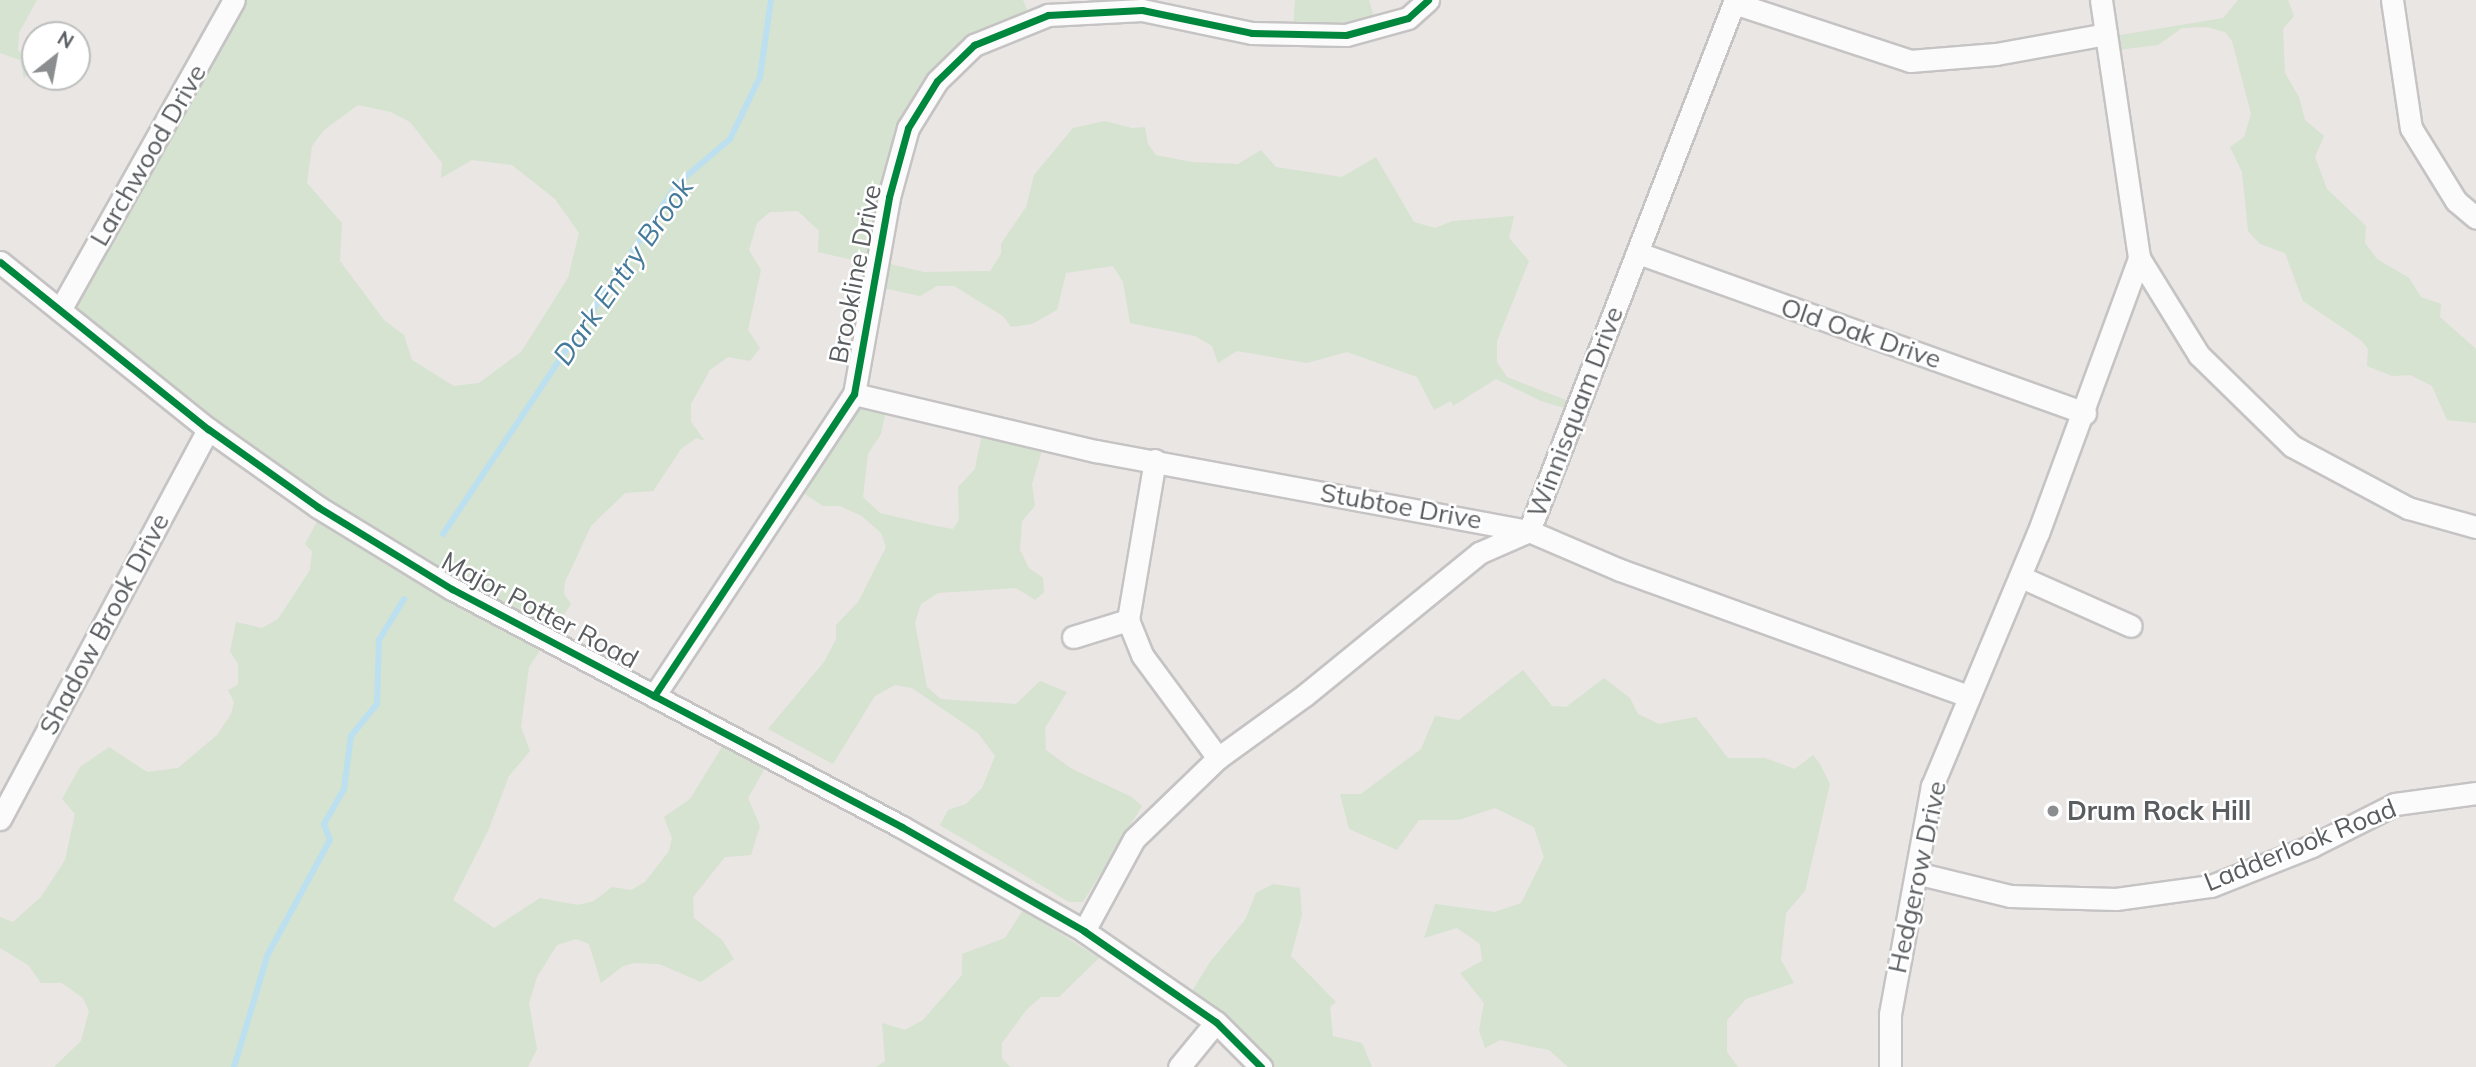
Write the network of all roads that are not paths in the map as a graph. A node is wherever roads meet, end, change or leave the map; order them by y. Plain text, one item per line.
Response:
1 (234, 0) edge
2 (1428, 0) edge
3 (2101, 0) edge
4 (2392, 0) edge
5 (1735, 2) edge
6 (1143, 5) edge
7 (2106, 34) junction
8 (2476, 218) edge
9 (1638, 253) junction
10 (2139, 258) junction
11 (0, 262) edge
12 (60, 310) junction
13 (854, 394) junction
14 (2085, 413) junction
15 (208, 429) junction
16 (1155, 460) junction
17 (2476, 527) edge
18 (1529, 531) junction
19 (2021, 577) junction
20 (1128, 620) junction
21 (2132, 626) dead end
22 (1073, 637) dead end
23 (654, 696) junction
24 (1969, 696) junction
25 (1218, 758) junction
26 (2476, 793) edge
27 (0, 819) edge
28 (1916, 873) junction
29 (1084, 931) junction
30 (1216, 1022) junction
31 (1179, 1067) edge
32 (1261, 1067) edge
33 (1890, 1067) edge

1 - 12 street, Larchwood Drive
2 - 6 street, Brookline Drive
3 - 7 street
4 - 8 street
5 - 7 street
5 - 9 street, Winnisquam Drive
6 - 13 street, Brookline Drive
7 - 10 street
9 - 14 street, Old Oak Drive
9 - 18 street, Winnisquam Drive
10 - 14 street, Hedgerow Drive
10 - 17 street
11 - 12 street, Major Potter Road
12 - 15 street, Major Potter Road
13 - 16 street, Stubtoe Drive
13 - 23 street, Brookline Drive
14 - 19 street, Hedgerow Drive
15 - 23 street, Major Potter Road
15 - 27 street, Shadow Brook Drive
16 - 18 street, Stubtoe Drive
16 - 20 street
18 - 24 street, Stubtoe Drive
18 - 25 street, Winnisquam Drive
19 - 21 street
19 - 24 street, Hedgerow Drive
20 - 22 street
20 - 25 street
23 - 29 street, Major Potter Road
24 - 28 street, Hedgerow Drive
25 - 29 street, Winnisquam Drive
26 - 28 street, Ladderlook Road
28 - 33 street, Hedgerow Drive
29 - 30 street, Major Potter Road
30 - 31 street
30 - 32 street, Major Potter Road

